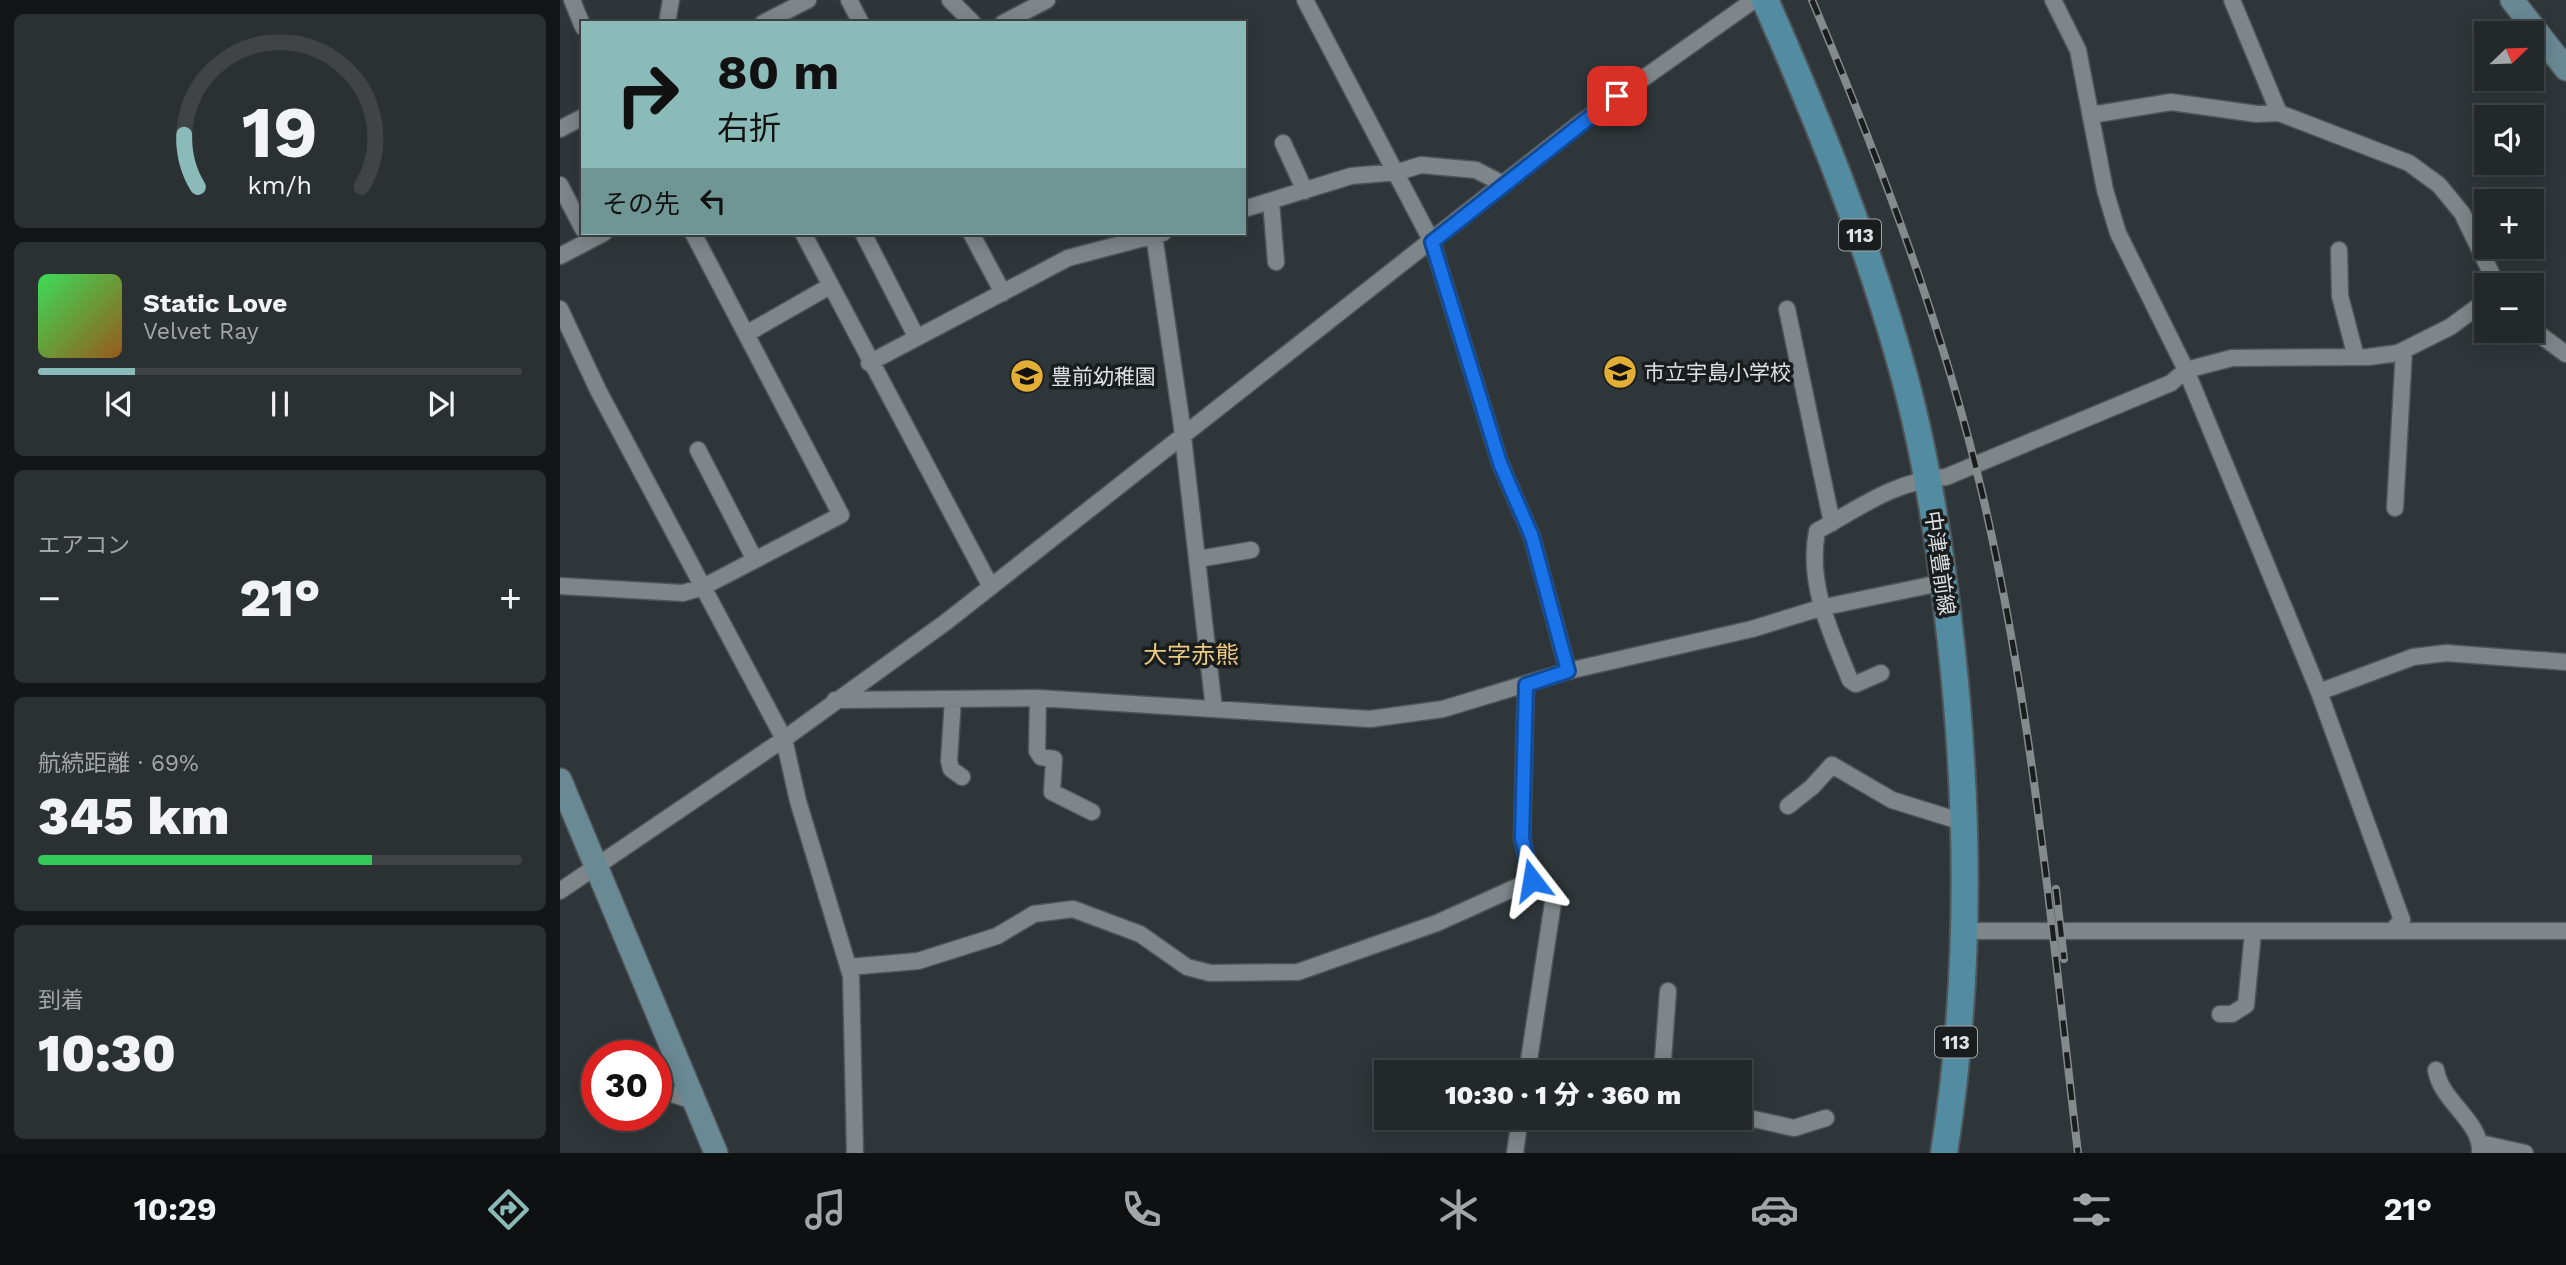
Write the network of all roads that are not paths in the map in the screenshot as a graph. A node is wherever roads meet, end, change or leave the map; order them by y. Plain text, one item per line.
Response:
1 (572, 0) edge
2 (671, 0) edge
3 (808, 0) edge
4 (849, 0) edge
5 (950, 0) edge
6 (1047, 0) edge
7 (1305, 0) edge
8 (1754, 0) edge
9 (1765, 0) edge
10 (2053, 0) edge
11 (2232, 0) edge
12 (2512, 0) edge
13 (796, 15) edge
14 (667, 21) edge
15 (771, 21) edge
16 (860, 21) edge
17 (971, 21) edge
18 (1007, 21) edge
19 (581, 22) edge
20 (2566, 69) edge
21 (2279, 113) junction
22 (2091, 115) junction
23 (581, 118) edge
24 (560, 130) edge
25 (1283, 144) dead end
26 (1398, 172) junction
27 (1503, 184) junction
28 (560, 185) edge
29 (1305, 191) junction
30 (1271, 202) junction
31 (1246, 208) edge
32 (581, 219) edge
33 (589, 235) edge
34 (694, 235) edge
35 (804, 235) edge
36 (864, 235) edge
37 (972, 235) edge
38 (1154, 235) edge
39 (1158, 235) edge
40 (1432, 242) junction
41 (2339, 250) dead end
42 (560, 256) edge
43 (1276, 262) dead end
44 (2491, 273) edge
45 (830, 286) junction
46 (1003, 293) junction
47 (560, 309) edge
48 (1787, 309) dead end
49 (2474, 309) edge
50 (746, 334) junction
51 (918, 338) junction
52 (2544, 338) edge
53 (2404, 350) junction
54 (2566, 354) edge
55 (2356, 357) junction
56 (869, 363) junction
57 (2186, 370) junction
58 (1182, 437) junction
59 (698, 450) dead end
60 (1927, 479) junction
61 (2395, 508) dead end
62 (1832, 523) junction
63 (1251, 550) dead end
64 (1198, 559) junction
65 (755, 560) junction
66 (1945, 582) junction
67 (560, 586) edge
68 (702, 587) junction
69 (991, 587) junction
70 (1820, 608) junction
71 (2566, 662) edge
72 (1568, 671) junction
73 (1881, 673) dead end
74 (1526, 685) junction
75 (2319, 692) junction
76 (1038, 698) junction
77 (953, 699) junction
78 (835, 700) junction
79 (1214, 709) junction
80 (784, 739) junction
81 (962, 777) dead end
82 (560, 780) edge
83 (1788, 806) dead end
84 (1092, 812) dead end
85 (1966, 823) junction
86 (596, 866) junction
87 (1532, 880) junction
88 (560, 891) edge
89 (1966, 931) junction
90 (2392, 931) junction
91 (2566, 931) edge
92 (2253, 932) junction
93 (848, 967) junction
94 (1668, 991) dead end
95 (2220, 1013) dead end
96 (1529, 1060) edge
97 (1663, 1060) edge
98 (2436, 1070) dead end
99 (672, 1094) edge
100 (694, 1101) junction
101 (1826, 1118) dead end
102 (1752, 1119) edge
103 (1518, 1130) edge
104 (2480, 1148) edge
105 (716, 1153) edge
106 (855, 1153) edge
107 (1515, 1153) edge
108 (1944, 1153) edge
109 (2525, 1153) edge

1 - 19 street
2 - 14 street
3 - 13 street
4 - 16 street
5 - 17 street
6 - 18 street
7 - 26 street
8 - 27 street
9 - 60 main road, 中津豊前線 / 113
10 - 22 street
11 - 21 street
12 - 20 street
13 - 15 street
21 - 22 street
21 - 44 street
22 - 57 street
23 - 24 street
25 - 29 street
26 - 27 street
26 - 29 street
26 - 40 street
27 - 40 street
28 - 32 street
29 - 30 street
30 - 31 street
30 - 43 street
33 - 42 street
34 - 50 street
35 - 45 street
36 - 51 street
37 - 46 street
38 - 46 street
39 - 58 street
40 - 58 street
40 - 72 street
41 - 55 street
45 - 50 street
45 - 56 street
46 - 51 street
47 - 68 street
48 - 62 street
49 - 53 street
50 - 65 street
51 - 56 street
52 - 54 street
53 - 55 street
53 - 61 street
55 - 57 street
56 - 69 street
57 - 60 street
57 - 75 street
58 - 64 street
58 - 69 street
59 - 65 street
60 - 62 street
60 - 66 main road, 中津豊前線 / 113
62 - 70 street
63 - 64 street
64 - 79 street
65 - 68 street
66 - 70 street
66 - 85 main road, 中津豊前線 / 113
67 - 68 street
68 - 80 street
69 - 78 street
70 - 72 street
70 - 73 street
71 - 75 street
72 - 74 street
74 - 79 street
74 - 87 street
75 - 90 street
76 - 77 street
76 - 79 street
76 - 84 street
77 - 78 street
77 - 81 street
78 - 80 street
80 - 86 street
80 - 93 street
82 - 86 street
83 - 85 street
85 - 89 main road, 中津豊前線 / 113
86 - 88 street
86 - 100 street
87 - 93 street
87 - 96 street
89 - 92 street
89 - 108 main road, 中津豊前線 / 113
90 - 91 street
90 - 92 street
92 - 95 street
93 - 106 street
94 - 97 street
98 - 104 street
99 - 100 street
100 - 105 street
101 - 102 street
103 - 107 street
104 - 109 street

